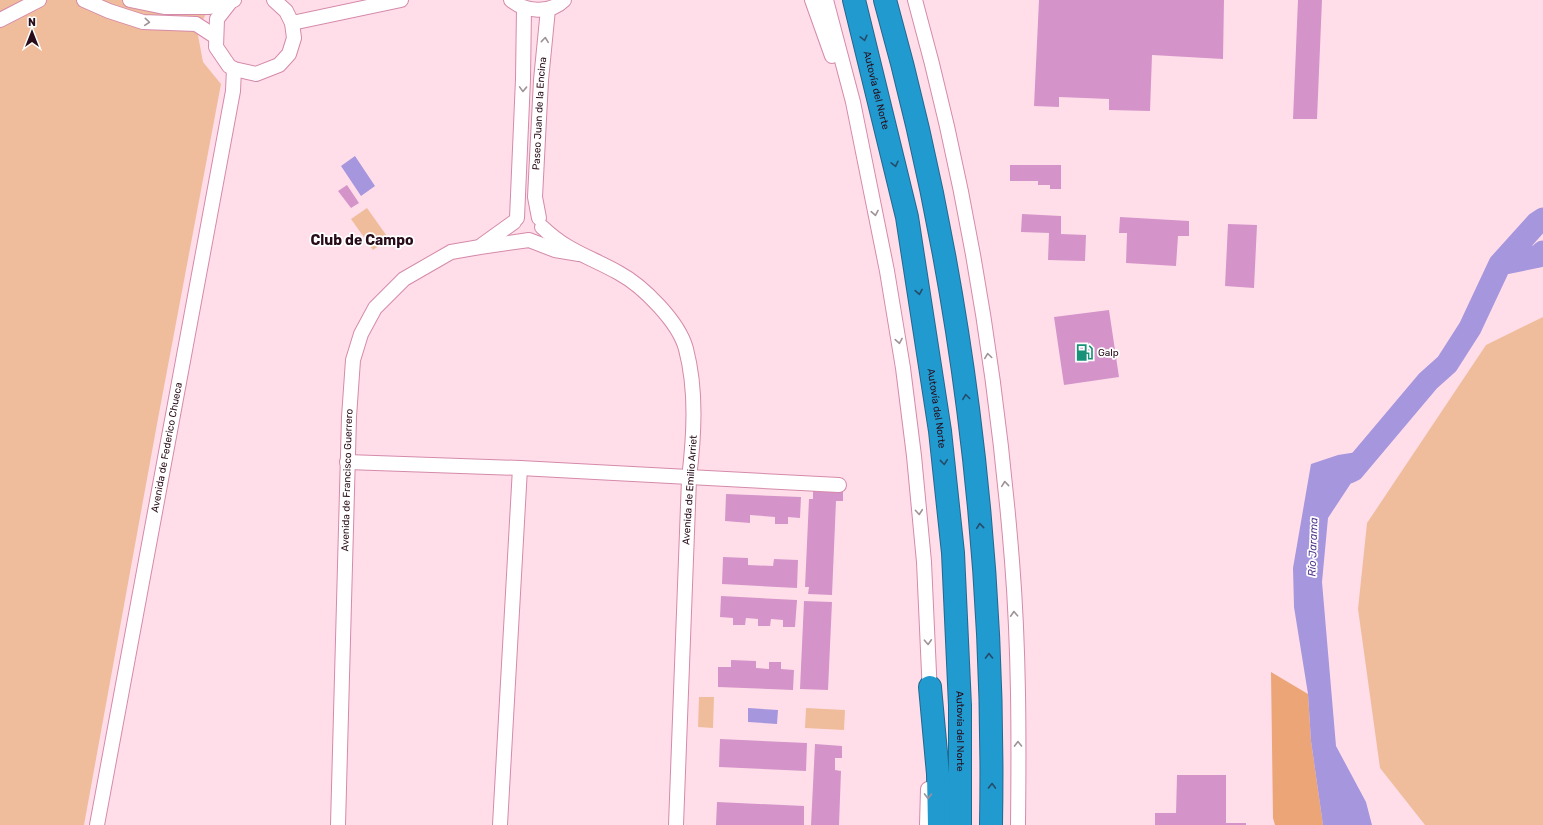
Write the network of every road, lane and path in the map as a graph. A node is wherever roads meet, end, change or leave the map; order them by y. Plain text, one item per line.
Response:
1 (39, 0) edge
2 (84, 0) edge
3 (130, 0) edge
4 (274, 0) edge
5 (401, 0) edge
6 (511, 0) edge
7 (564, 0) edge
8 (812, 0) edge
9 (826, 0) edge
10 (854, 0) edge
11 (885, 0) edge
12 (915, 0) edge
13 (233, 1) edge
14 (524, 8) junction
15 (548, 9) junction
16 (0, 20) edge
17 (292, 23) junction
18 (216, 37) junction
19 (234, 69) junction
20 (868, 175) junction
21 (516, 220) junction
22 (540, 223) junction
23 (529, 240) junction
24 (480, 247) junction
25 (579, 254) junction
26 (347, 462) junction
27 (520, 468) junction
28 (689, 478) junction
29 (839, 485) dead end
30 (930, 687) junction
31 (97, 825) edge
32 (338, 825) edge
33 (500, 825) edge
34 (676, 825) edge
35 (927, 825) edge
36 (939, 825) edge
37 (960, 825) edge
38 (991, 825) edge
39 (1018, 825) edge

1 - 16 street
2 -> 18 street
3 - 13 street
4 - 17 street
5 - 17 street
6 - 14 street
7 - 15 street
8 - 20 street
9 - 20 street
10 -> 37 highway, Autovía del Norte
38 -> 11 highway
39 -> 12 street
13 - 18 street
14 - 15 street
14 -> 21 street, Paseo Juan de la Encina
22 -> 15 street, Paseo Juan de la Encina
17 - 19 street
18 - 19 street
19 - 31 street, Avenida de Federico Chueca
20 -> 30 street
21 - 22 street
21 - 23 street
21 - 24 street, Avenida de Francisco Guerrero
22 - 23 street
22 - 25 street, Avenida de Emilio Arriet
23 - 24 street
23 - 25 street
24 - 26 street, Avenida de Francisco Guerrero
25 - 28 street, Avenida de Emilio Arriet
26 - 27 street
26 - 32 street, Avenida de Francisco Guerrero
27 - 28 street
27 - 33 street
28 - 29 street
28 - 34 street, Avenida de Emilio Arriet
30 -> 35 street
30 - 36 highway

